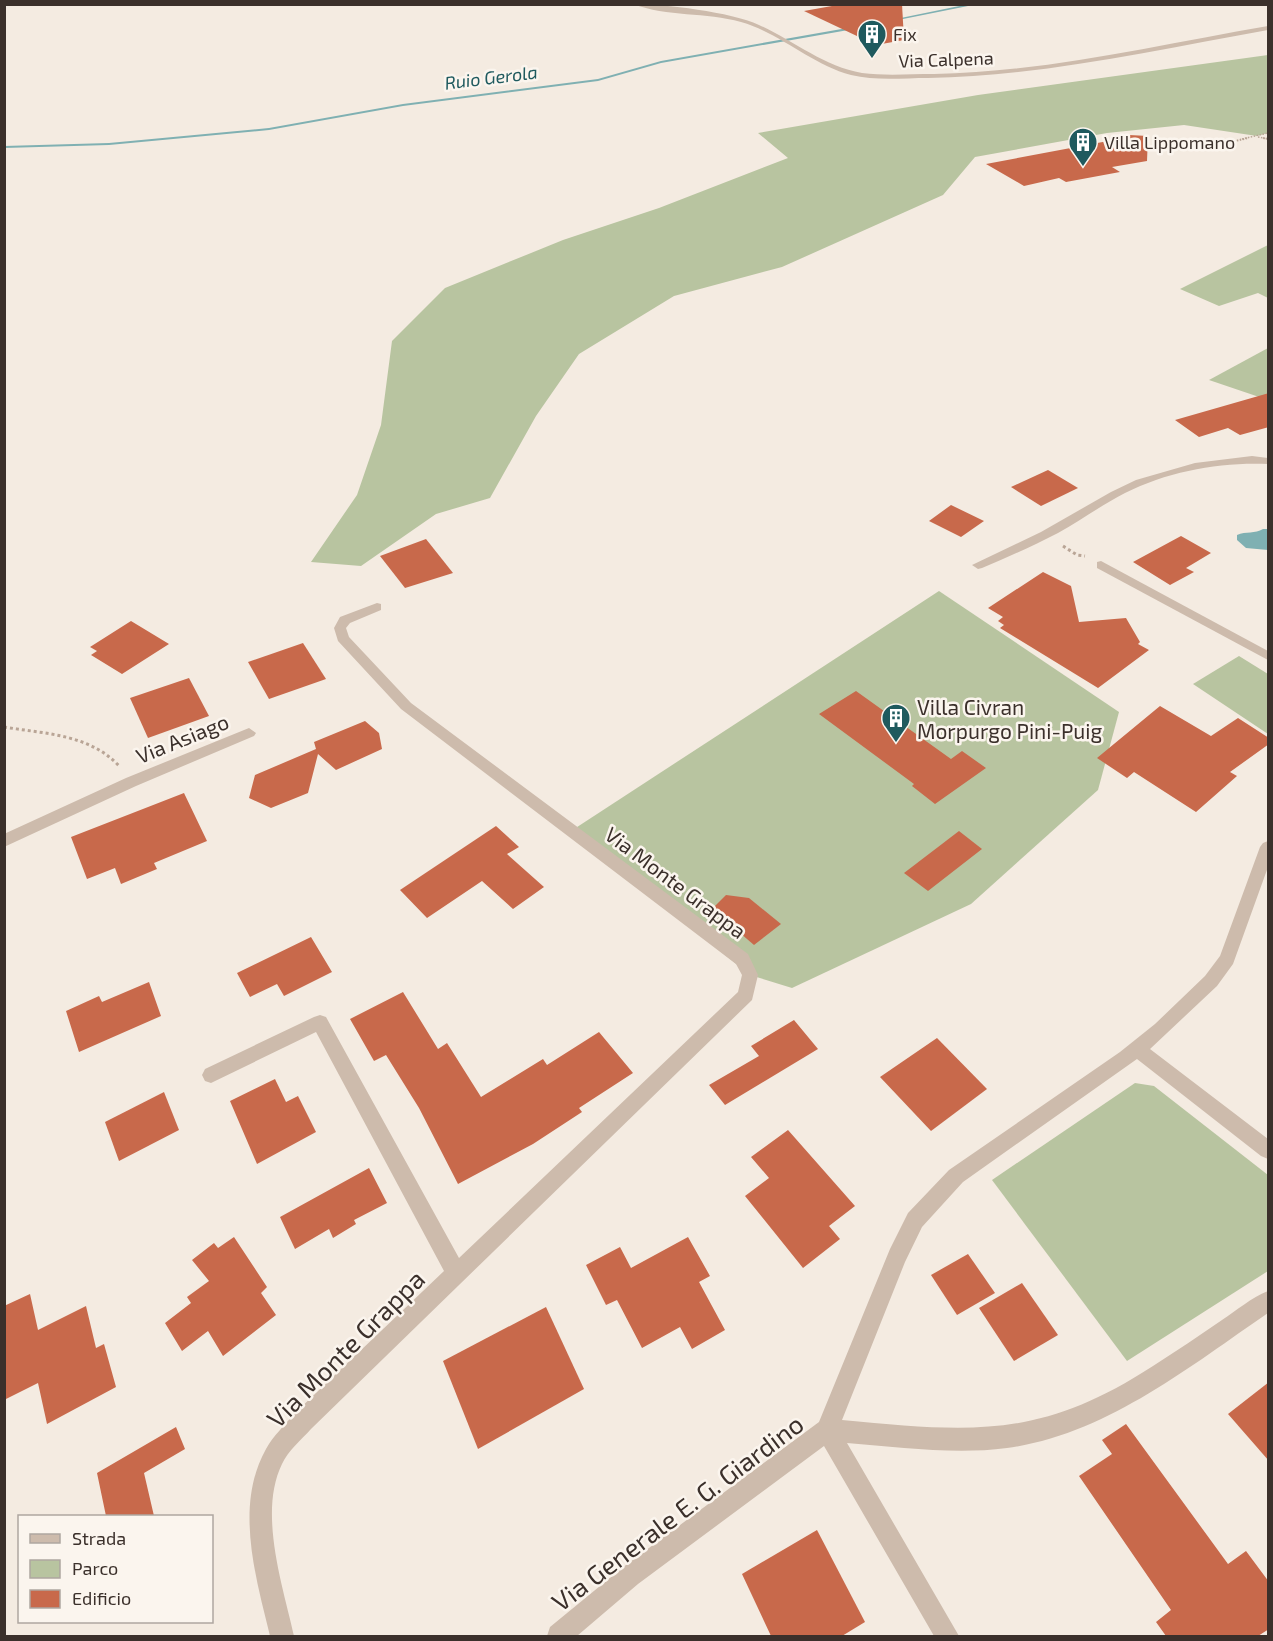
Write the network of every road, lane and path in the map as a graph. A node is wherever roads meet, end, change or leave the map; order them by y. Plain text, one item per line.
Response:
1 (636, 4) edge
2 (1269, 28) edge
3 (1269, 133) edge
4 (1257, 136) junction
5 (1269, 139) edge
6 (1231, 142) dead end
7 (1269, 461) edge
8 (1044, 535) junction
9 (978, 565) dead end
10 (1101, 565) joint
11 (377, 607) dead end
12 (1269, 656) edge
13 (4, 726) edge
14 (249, 733) dead end
15 (131, 782) junction
16 (4, 841) edge
17 (1269, 847) edge
18 (1137, 1049) junction
19 (211, 1075) dead end
20 (1269, 1150) edge
21 (456, 1273) junction
22 (1269, 1301) edge
23 (827, 1430) junction
24 (282, 1636) edge
25 (559, 1636) edge
26 (947, 1636) edge

1 - 2 street, Via Calpena
3 - 4 path
4 - 5 path
4 - 6 path
7 - 8 street
8 - 9 street
8 - 10 path
10 - 12 street
11 - 21 street, Via Monte Grappa
13 - 15 path, Via Asiago
14 - 15 street, Via Asiago
15 - 16 street, Via Asiago
17 - 18 street, Via Generale E. G. Giardino
18 - 20 street
18 - 23 street, Via Generale E. G. Giardino
19 - 21 street, Via Monte Grappa
21 - 24 street, Via Monte Grappa
22 - 23 street
23 - 25 street, Via Generale E. G. Giardino
23 - 26 street

